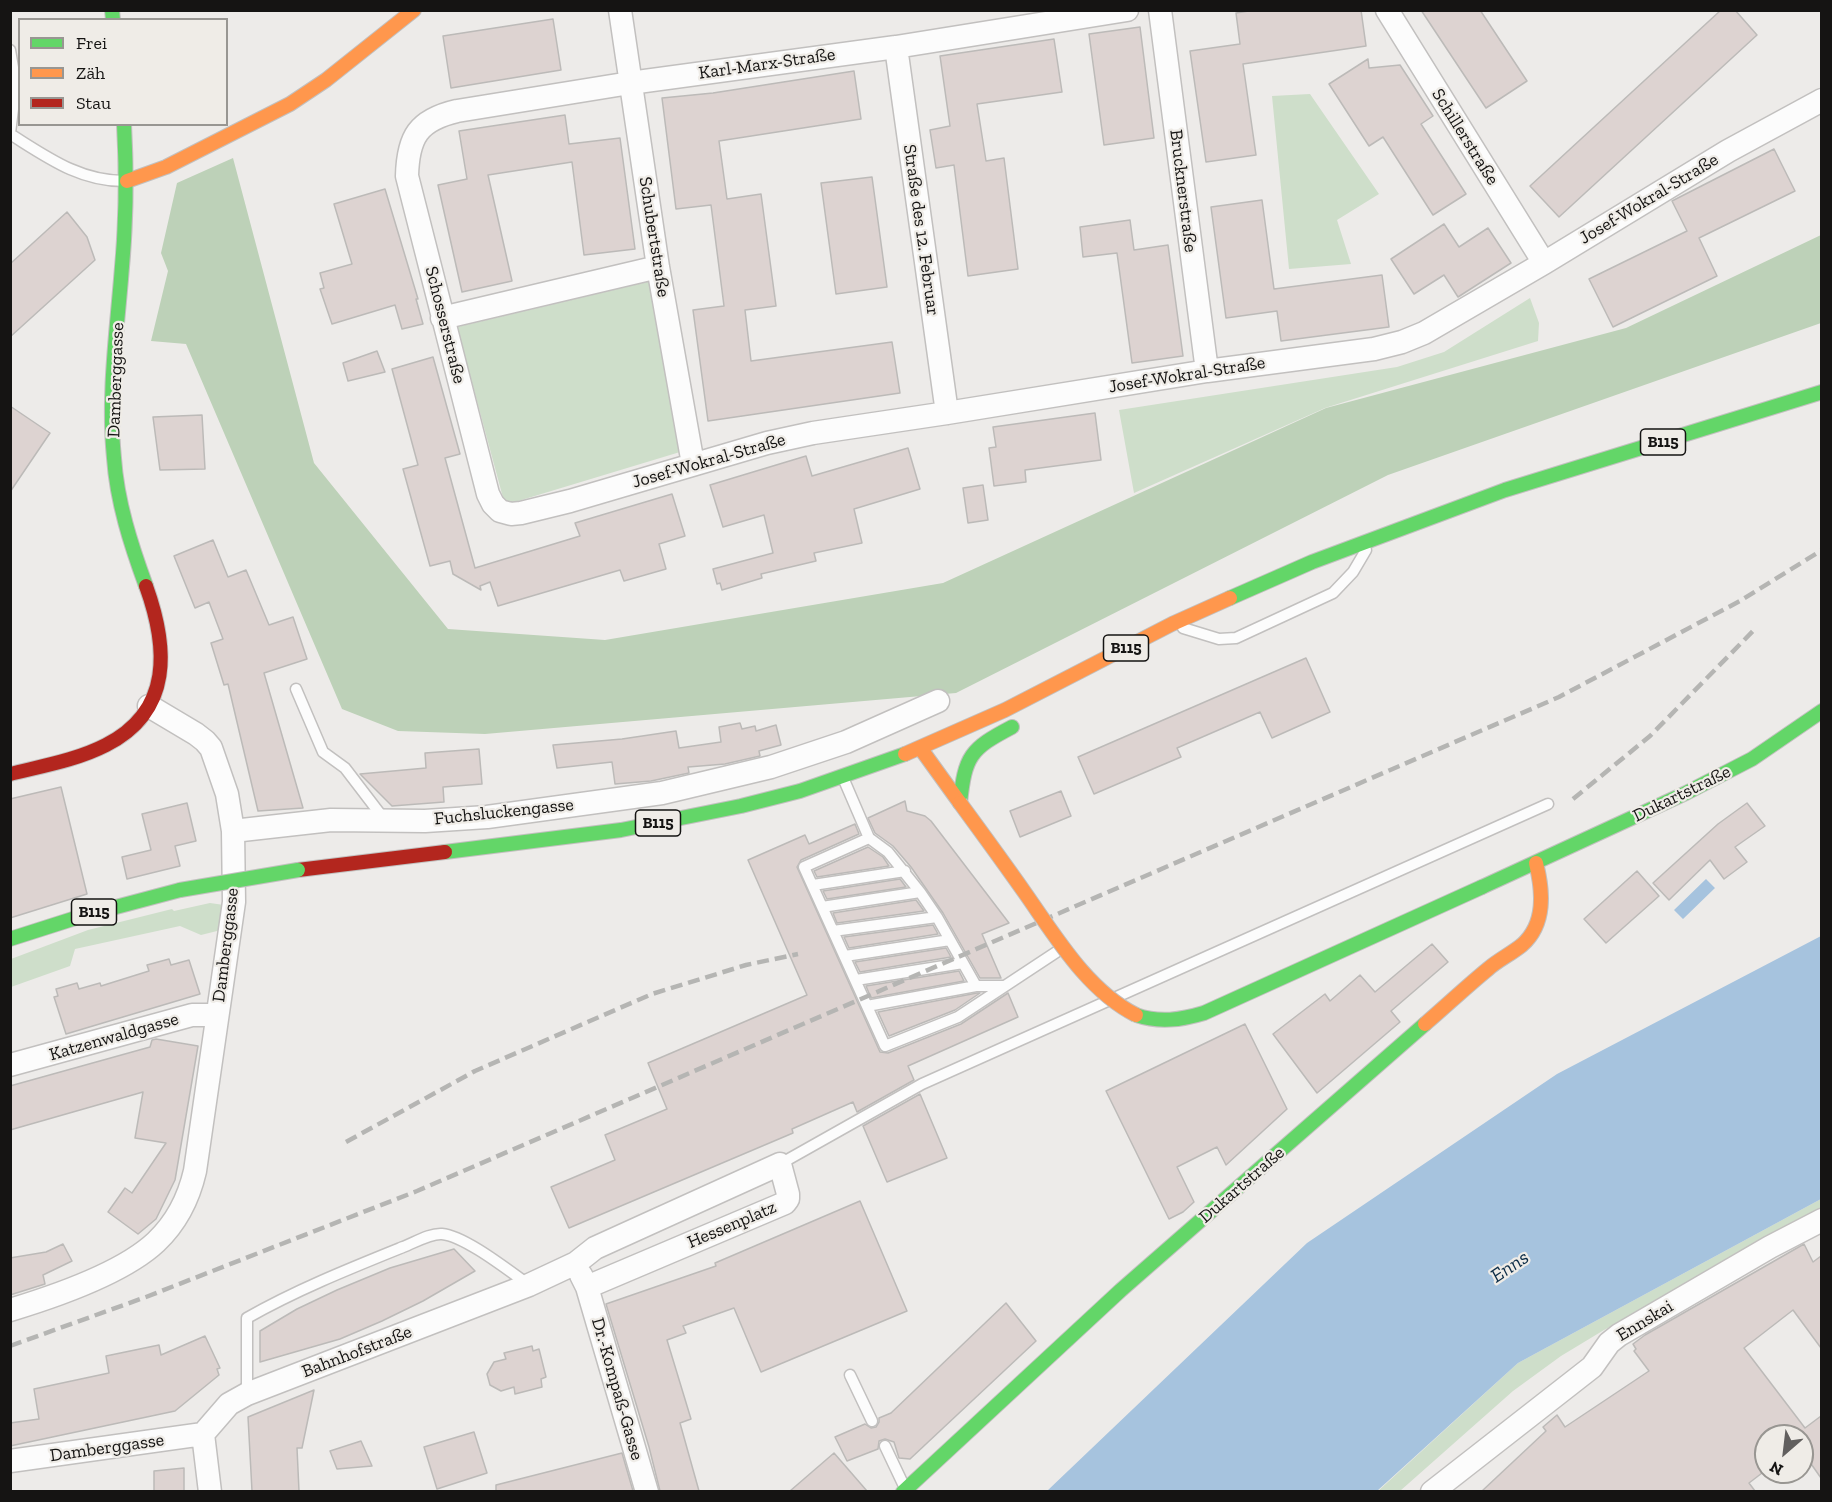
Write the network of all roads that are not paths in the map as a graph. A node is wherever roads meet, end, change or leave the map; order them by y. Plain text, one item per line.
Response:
1 (414, 10) edge
2 (620, 10) edge
3 (1127, 10) edge
4 (1160, 10) edge
5 (1387, 10) edge
6 (896, 47) junction
7 (10, 50) edge
8 (630, 83) junction
9 (1821, 100) edge
10 (124, 126) edge
11 (10, 134) edge
12 (415, 136) joint
13 (127, 181) junction
14 (1544, 263) junction
15 (658, 267) junction
16 (442, 318) junction
17 (1207, 371) junction
18 (1821, 392) edge
19 (947, 413) junction
20 (693, 464) junction
21 (500, 511) joint
22 (1372, 540) junction
23 (1172, 624) junction
24 (1079, 672) junction
25 (296, 689) dead end
26 (1061, 696) dead end
27 (938, 701) dead end
28 (148, 706) junction
29 (1821, 711) edge
30 (1028, 718) dead end
31 (921, 749) junction
32 (10, 774) edge
33 (843, 777) junction
34 (960, 803) junction
35 (1548, 804) dead end
36 (387, 821) junction
37 (233, 831) junction
38 (869, 838) junction
39 (1536, 863) junction
40 (905, 871) junction
41 (813, 885) junction
42 (920, 892) junction
43 (822, 907) junction
44 (938, 917) junction
45 (833, 931) junction
46 (10, 939) edge
47 (950, 940) junction
48 (1064, 947) junction
49 (845, 956) junction
50 (963, 963) junction
51 (856, 980) junction
52 (1006, 986) junction
53 (976, 987) junction
54 (867, 1006) junction
55 (217, 1015) junction
56 (10, 1065) edge
57 (780, 1164) junction
58 (1821, 1220) edge
59 (576, 1263) junction
60 (529, 1285) junction
61 (587, 1287) junction
62 (10, 1310) edge
63 (850, 1375) dead end
64 (247, 1394) junction
65 (872, 1421) dead end
66 (202, 1434) junction
67 (885, 1446) dead end
68 (10, 1461) edge
69 (904, 1490) edge
70 (210, 1491) edge
71 (647, 1491) edge
72 (1432, 1491) edge

1 - 13 main road
2 - 8 street, Schubertstraße
3 - 6 street, Karl-Marx-Straße
4 - 17 street, Brucknerstraße
5 - 14 street, Schillerstraße
6 - 8 street, Karl-Marx-Straße
6 - 19 street, Straße des 12. Februar
7 - 11 lane
8 - 12 street, Karl-Marx-Straße
8 - 15 street, Schubertstraße
9 - 14 street, Josef-Wokral-Straße
10 - 13 main road, Damberggasse
11 - 13 lane
12 - 16 street, Schosserstraße
13 - 28 main road, Damberggasse
14 - 17 street, Josef-Wokral-Straße
15 - 16 street
15 - 20 street, Schubertstraße
16 - 21 street, Schosserstraße
17 - 19 street, Josef-Wokral-Straße
18 - 22 main road, B115
19 - 20 street, Josef-Wokral-Straße
20 - 21 street, Josef-Wokral-Straße
22 - 23 main road, B115
22 - 23 lane
23 - 24 main road, B115
24 - 26 main road
24 - 31 main road, B115
25 - 36 lane
27 - 36 street, Fuchsluckengasse
28 - 32 main road
28 - 37 street, Damberggasse
29 - 39 main road, Dukartstraße
30 - 34 main road
31 - 33 main road, B115
31 - 34 main road, Dukartstraße
33 - 38 lane
33 - 46 main road, B115, bridge
34 - 48 main road, Dukartstraße, bridge
35 - 57 lane
36 - 37 street, Fuchsluckengasse
37 - 55 street, Damberggasse
38 - 40 lane
38 - 41 lane
39 - 48 main road, Dukartstraße, bridge
39 - 69 main road, Dukartstraße
40 - 41 lane
40 - 42 lane
41 - 43 lane
42 - 43 lane
42 - 44 lane
43 - 45 lane
44 - 45 lane
44 - 47 lane
45 - 49 lane
47 - 49 lane
47 - 50 lane
48 - 52 lane
49 - 51 lane
50 - 51 lane
50 - 53 lane
51 - 54 lane
52 - 53 lane
52 - 54 lane
53 - 54 lane
55 - 56 street, Katzenwaldgasse
55 - 62 street, Damberggasse
57 - 59 street, Hessenplatz
57 - 61 street, Hessenplatz
58 - 72 street, Ennskai
59 - 60 street, Bahnhofstraße
59 - 61 street
60 - 64 street, Bahnhofstraße
60 - 64 lane
61 - 71 street, Dr.-Kompaß-Gasse
63 - 65 lane
64 - 66 street, Bahnhofstraße
66 - 68 street, Damberggasse
66 - 70 street
67 - 69 lane

